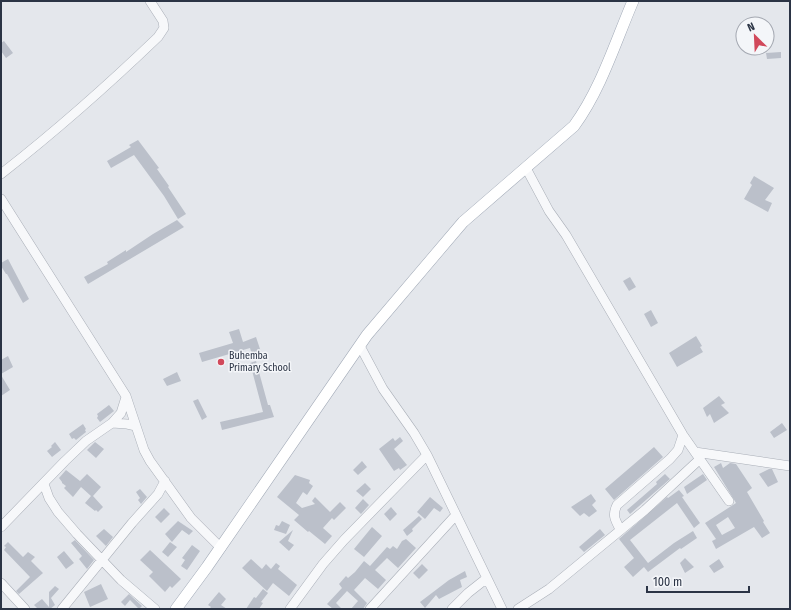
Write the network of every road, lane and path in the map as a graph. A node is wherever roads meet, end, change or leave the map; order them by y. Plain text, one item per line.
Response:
1 (150, 1) edge
2 (633, 1) edge
3 (526, 168) junction
4 (1, 174) edge
5 (1, 199) edge
6 (360, 346) junction
7 (126, 396) junction
8 (112, 423) junction
9 (136, 426) junction
10 (683, 435) junction
11 (427, 455) junction
12 (698, 456) junction
13 (790, 466) edge
14 (165, 481) junction
15 (44, 484) junction
16 (729, 501) dead end
17 (456, 515) junction
18 (1, 527) edge
19 (620, 530) junction
20 (221, 548) junction
21 (101, 560) junction
22 (486, 578) junction
23 (1, 583) edge
24 (25, 609) edge
25 (62, 609) edge
26 (155, 609) edge
27 (176, 609) edge
28 (290, 609) edge
29 (370, 609) edge
30 (452, 609) edge
31 (502, 609) edge
32 (518, 609) edge

1 - 4 street
2 - 3 main road
3 - 6 main road
3 - 10 street
5 - 7 street
6 - 11 street
6 - 20 main road
7 - 8 street
7 - 9 street
8 - 9 street
8 - 15 street
9 - 14 street
10 - 12 street
10 - 19 street
11 - 17 street
11 - 28 street
12 - 13 street
12 - 16 street
12 - 19 street
14 - 20 street
14 - 21 street
15 - 18 street
15 - 21 street
17 - 22 street
17 - 29 street
19 - 32 street
20 - 27 main road
21 - 25 street
21 - 26 street
22 - 30 street
22 - 31 street
23 - 24 street

